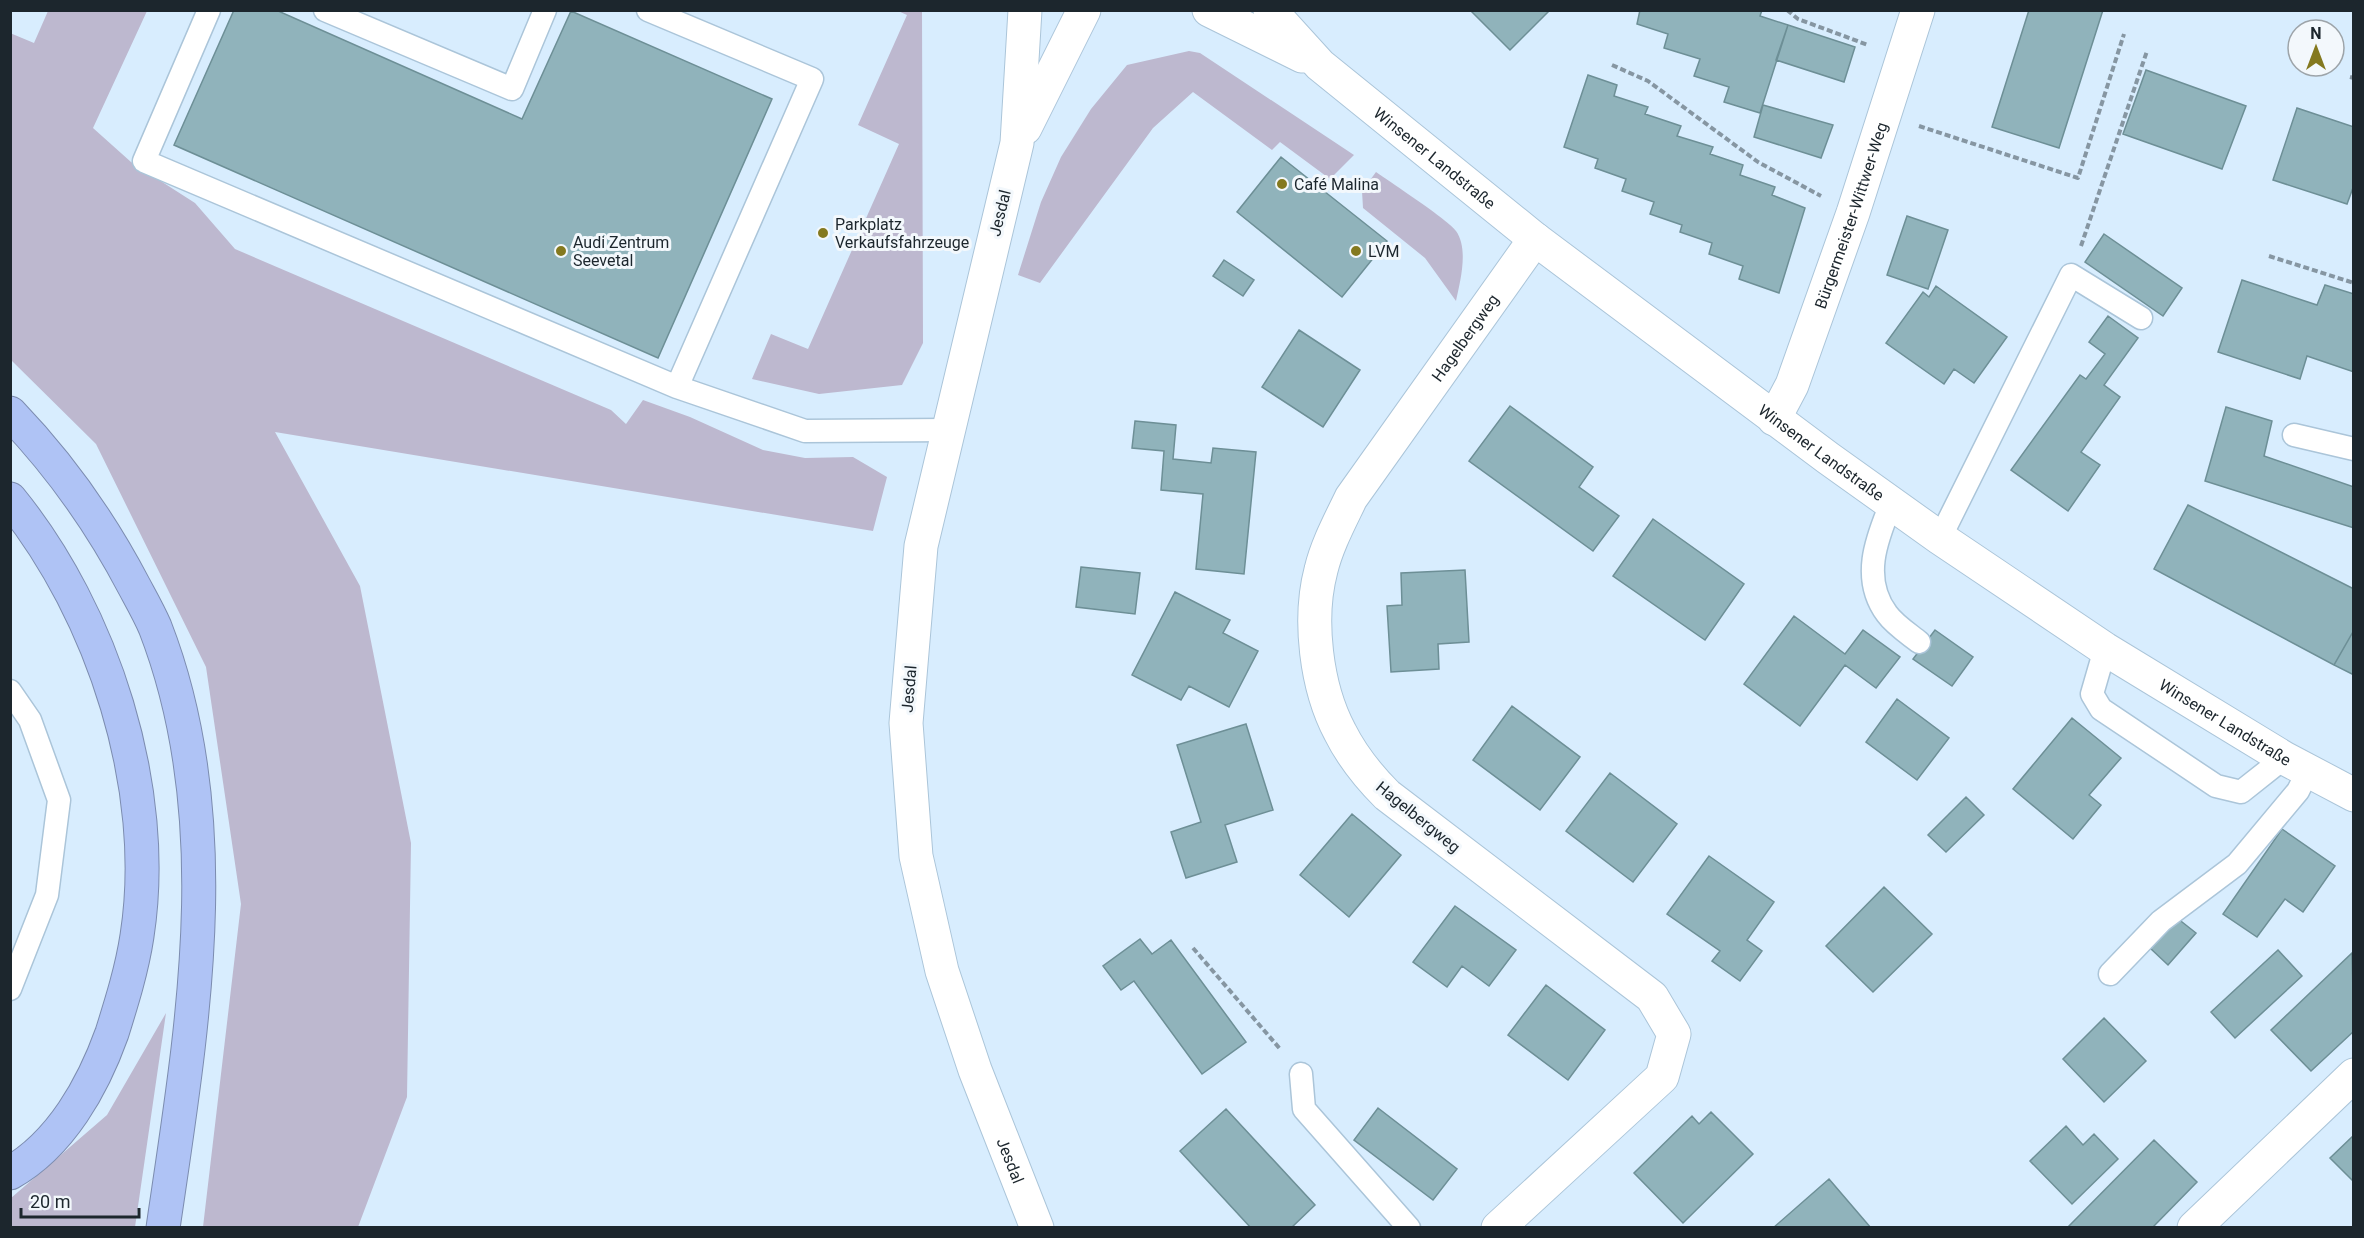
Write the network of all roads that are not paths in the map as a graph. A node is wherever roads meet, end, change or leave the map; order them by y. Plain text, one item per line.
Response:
1 (209, 10) edge
2 (325, 10) edge
3 (545, 10) edge
4 (648, 10) edge
5 (1025, 10) edge
6 (1084, 10) edge
7 (1209, 10) edge
8 (1270, 10) edge
9 (1918, 10) edge
10 (1320, 64) junction
11 (1017, 143) junction
12 (1535, 239) junction
13 (2141, 318) dead end
14 (677, 387) junction
15 (10, 413) edge
16 (1774, 419) junction
17 (948, 430) junction
18 (2294, 435) dead end
19 (2354, 448) edge
20 (10, 499) edge
21 (1892, 504) junction
22 (1940, 538) junction
23 (1919, 642) dead end
24 (2105, 649) junction
25 (10, 691) edge
26 (2296, 765) junction
27 (2354, 795) edge
28 (2110, 974) dead end
29 (10, 989) edge
30 (1301, 1074) road end
31 (2354, 1076) edge
32 (10, 1173) edge
33 (163, 1227) edge
34 (1037, 1227) edge
35 (1409, 1227) edge
36 (1498, 1227) edge
37 (2194, 1227) edge

1 - 14 lane
2 - 3 lane
4 - 14 lane
5 - 11 street, Jesdal
6 - 11 street, Jesdal
7 - 10 street, Winsener Landstraße
8 - 10 street, Winsener Landstraße
9 - 16 street, Bürgermeister-Wittwer-Weg
10 - 12 street, Winsener Landstraße
11 - 17 street, Jesdal
12 - 16 street, Winsener Landstraße
12 - 36 street, Hagelbergweg
13 - 22 lane
14 - 17 lane
15 - 33 highway
16 - 21 street, Winsener Landstraße
17 - 34 street, Jesdal
18 - 19 lane
20 - 32 highway
21 - 22 street, Winsener Landstraße
21 - 23 lane
22 - 24 street, Winsener Landstraße
24 - 26 street, Winsener Landstraße
24 - 26 lane
25 - 29 lane
26 - 27 street, Winsener Landstraße
26 - 28 lane
30 - 35 lane
31 - 37 street

